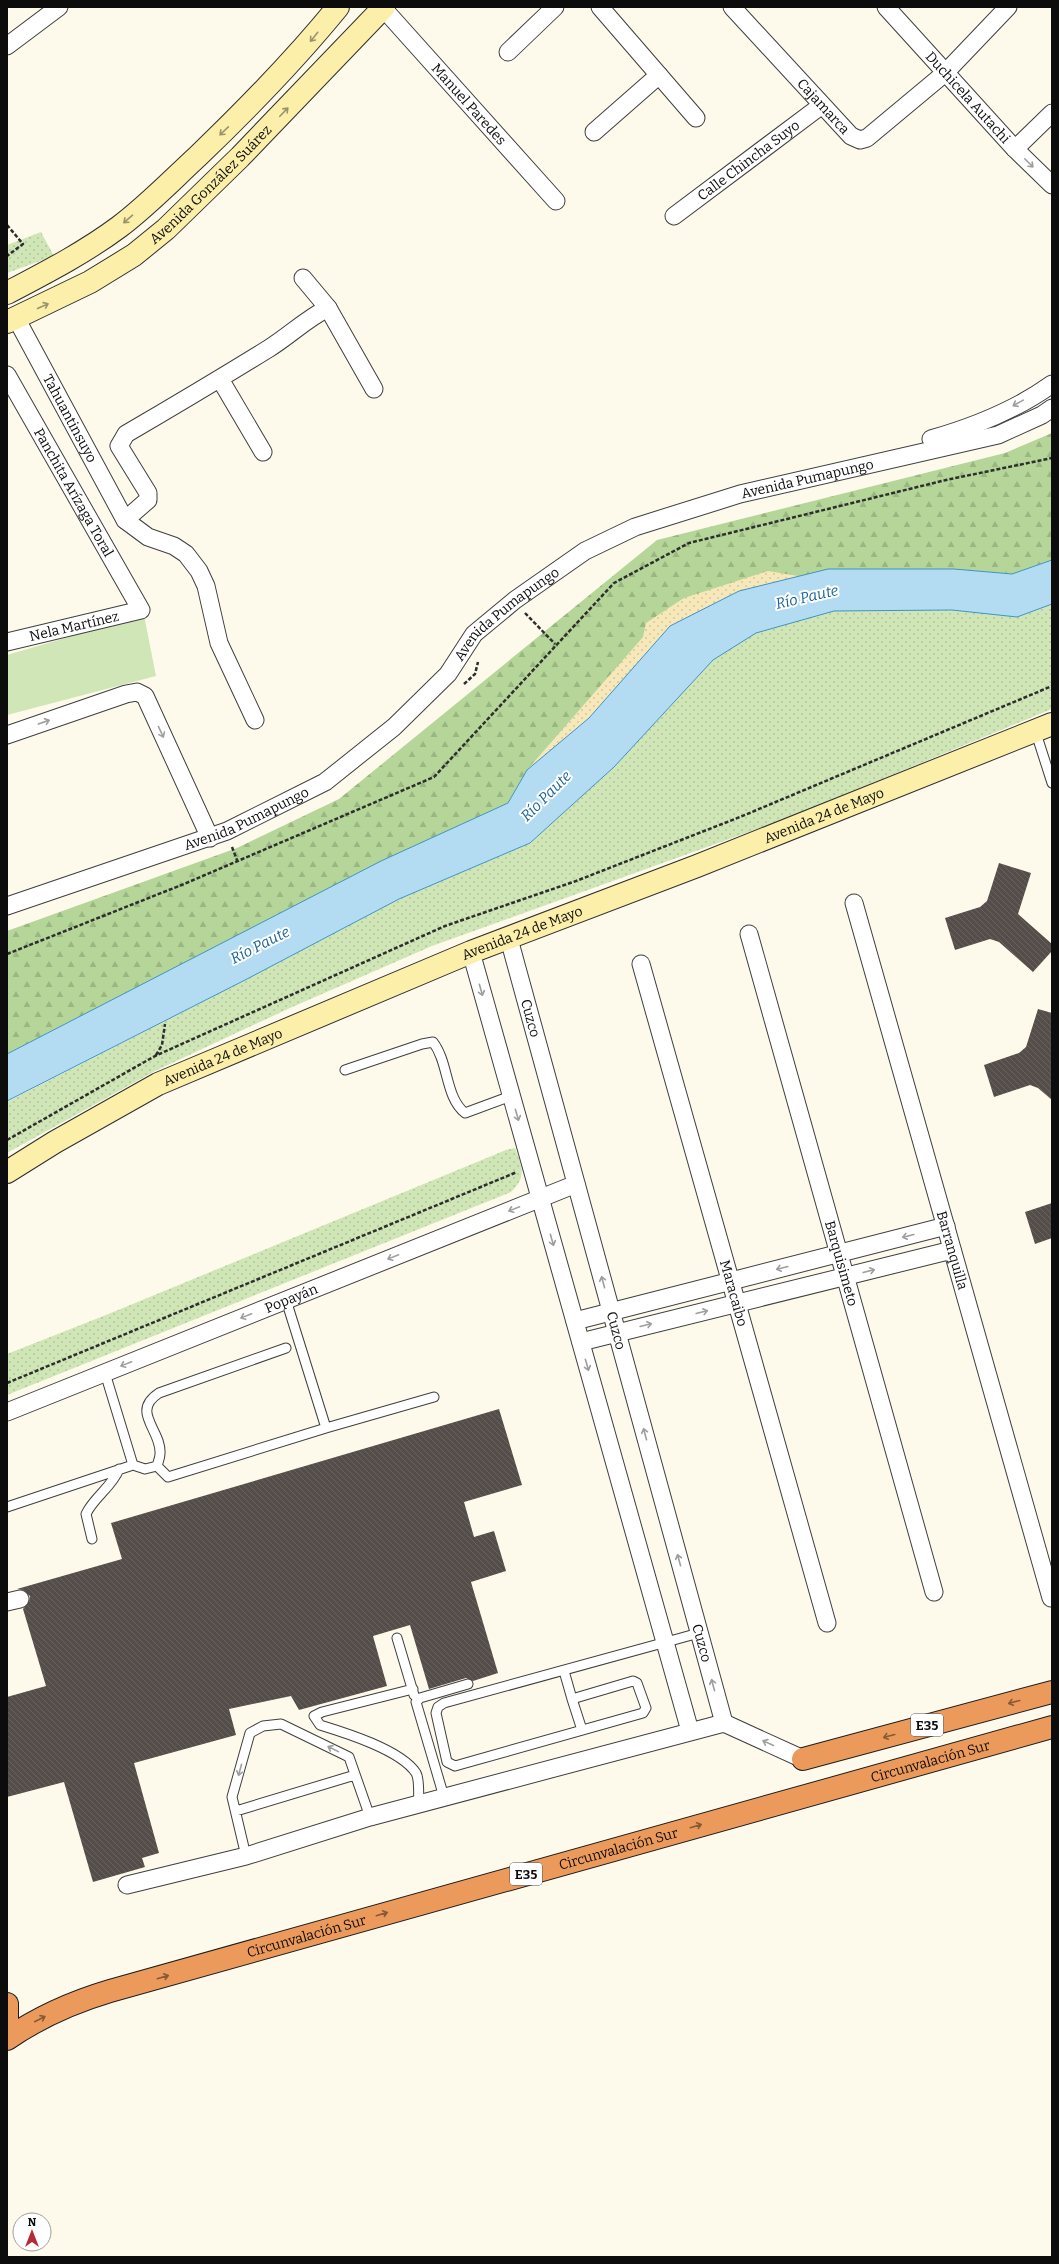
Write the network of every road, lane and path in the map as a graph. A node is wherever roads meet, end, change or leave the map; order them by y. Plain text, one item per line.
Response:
1 (59, 7) edge
2 (338, 7) edge
3 (383, 7) edge
4 (555, 7) edge
5 (600, 7) edge
6 (732, 7) edge
7 (886, 7) edge
8 (1008, 7) edge
9 (7, 46) edge
10 (508, 52) dead end
11 (945, 73) junction
12 (659, 75) junction
13 (822, 105) junction
14 (1052, 113) edge
15 (696, 118) dead end
16 (594, 132) dead end
17 (1015, 149) junction
18 (1052, 185) edge
19 (556, 201) dead end
20 (674, 216) dead end
21 (7, 225) edge
22 (7, 256) edge
23 (303, 278) dead end
24 (7, 293) edge
25 (328, 308) junction
26 (11, 320) edge
27 (7, 375) edge
28 (220, 379) junction
29 (1052, 384) edge
30 (374, 389) dead end
31 (1052, 408) edge
32 (263, 452) dead end
33 (1052, 458) edge
34 (740, 494) junction
35 (125, 520) junction
36 (689, 543) dead end
37 (516, 600) junction
38 (141, 610) joint
39 (7, 642) edge
40 (555, 644) dead end
41 (478, 660) dead end
42 (1052, 686) edge
43 (458, 689) dead end
44 (255, 720) dead end
45 (1044, 727) edge
46 (7, 735) edge
47 (1052, 783) edge
48 (210, 838) junction
49 (854, 903) dead end
50 (7, 906) edge
51 (748, 934) dead end
52 (509, 939) junction
53 (471, 952) junction
54 (641, 964) dead end
55 (165, 1024) dead end
56 (154, 1056) junction
57 (345, 1070) dead end
58 (511, 1096) junction
59 (7, 1140) edge
60 (531, 1166) junction
61 (7, 1172) edge
62 (576, 1184) junction
63 (540, 1198) junction
64 (946, 1226) junction
65 (952, 1250) junction
66 (839, 1253) junction
67 (846, 1276) junction
68 (730, 1281) junction
69 (286, 1300) junction
70 (737, 1303) junction
71 (611, 1312) junction
72 (575, 1321) junction
73 (616, 1332) junction
74 (581, 1342) junction
75 (286, 1348) dead end
76 (105, 1373) junction
77 (7, 1383) edge
78 (434, 1397) dead end
79 (7, 1412) edge
80 (326, 1428) junction
81 (133, 1465) junction
82 (157, 1466) junction
83 (119, 1469) junction
84 (7, 1507) edge
85 (92, 1539) dead end
86 (934, 1592) dead end
87 (1051, 1598) dead end
88 (828, 1623) dead end
89 (699, 1633) junction
90 (397, 1638) dead end
91 (665, 1642) junction
92 (564, 1671) junction
93 (468, 1684) dead end
94 (413, 1690) junction
95 (1052, 1692) edge
96 (572, 1699) junction
97 (416, 1702) junction
98 (724, 1723) junction
99 (1052, 1727) edge
100 (582, 1730) junction
101 (690, 1731) junction
102 (803, 1759) joint
103 (355, 1775) junction
104 (444, 1797) junction
105 (419, 1804) junction
106 (236, 1812) junction
107 (370, 1817) junction
108 (246, 1856) junction
109 (127, 1885) dead end
110 (7, 2004) edge
111 (7, 2020) edge
112 (7, 2040) edge

1 - 9 street
2 -> 24 main road, Avenida González Suárez
3 - 19 street, Manuel Paredes
26 -> 3 main road, Avenida González Suárez
4 - 10 street
5 - 12 street
6 - 13 street, Cajamarca
7 - 11 street, Duchicela Autachi
8 - 11 street
11 - 13 street, Cajamarca
11 - 17 street, Duchicela Autachi
12 - 15 street
12 - 16 street
13 - 20 street, Calle Chincha Suyo
14 - 17 street
17 -> 18 street, Duchicela Autachi
21 - 22 path
23 - 25 street
25 - 28 street
25 - 30 street
26 - 35 street, Tahuantinsuyo
27 - 38 street, Panchita Arízaga Toral
28 - 32 street
28 - 35 street
29 -> 34 street
31 - 34 street, Avenida Pumapungo
33 - 36 path
34 - 37 street, Avenida Pumapungo
35 - 44 street
37 - 40 path
37 - 48 street, Avenida Pumapungo
38 - 39 street, Nela Martínez
41 - 43 path
42 - 56 path
45 - 47 lane
45 - 52 main road, Avenida 24 de Mayo
46 -> 48 street
48 - 50 street, Avenida Pumapungo
49 - 64 street, Barranquilla
51 - 66 street, Barquisimeto
52 - 53 main road, Avenida 24 de Mayo
52 - 62 street, Cuzco
53 -> 58 street
53 - 61 main road, Avenida 24 de Mayo
54 - 68 street, Maracaibo
55 - 56 path
56 - 59 path
57 - 58 lane
58 -> 60 street
60 - 63 street
60 - 77 path
62 - 63 street, Popayán
71 -> 62 street, Cuzco
63 -> 69 street, Popayán
63 -> 72 street
64 - 65 street, Barranquilla
64 -> 66 street
67 -> 65 street
65 - 87 street, Barranquilla
66 - 67 street, Barquisimeto
66 -> 68 street
67 - 70 street
67 - 86 street, Barquisimeto
68 - 70 street, Maracaibo
68 - 71 street
69 -> 76 street, Popayán
69 - 80 lane
73 -> 70 street
70 - 88 street, Maracaibo
71 - 72 street
71 - 73 street, Cuzco
72 - 74 street
73 - 74 street
89 -> 73 street, Cuzco
74 -> 91 street
75 - 82 lane
76 - 79 street, Popayán
76 - 81 lane
78 - 80 lane
80 - 82 lane
81 - 82 lane
81 - 83 lane
83 - 84 lane
83 - 85 lane
89 - 91 lane
98 -> 89 street, Cuzco
90 - 94 lane
91 - 92 lane
91 - 101 street
92 - 96 lane
92 - 100 lane
93 - 97 lane
94 - 97 lane
94 - 105 lane
95 -> 102 highway, E35
96 - 100 lane
96 - 100 lane
97 - 104 lane
98 - 101 street
102 -> 98 street
112 -> 99 highway, Circunvalación Sur / E35
101 - 104 street
103 - 106 lane
103 -> 106 lane
103 - 107 lane
104 - 105 street
105 - 107 street
106 - 108 lane
107 - 108 street
108 - 109 street
110 - 111 highway

